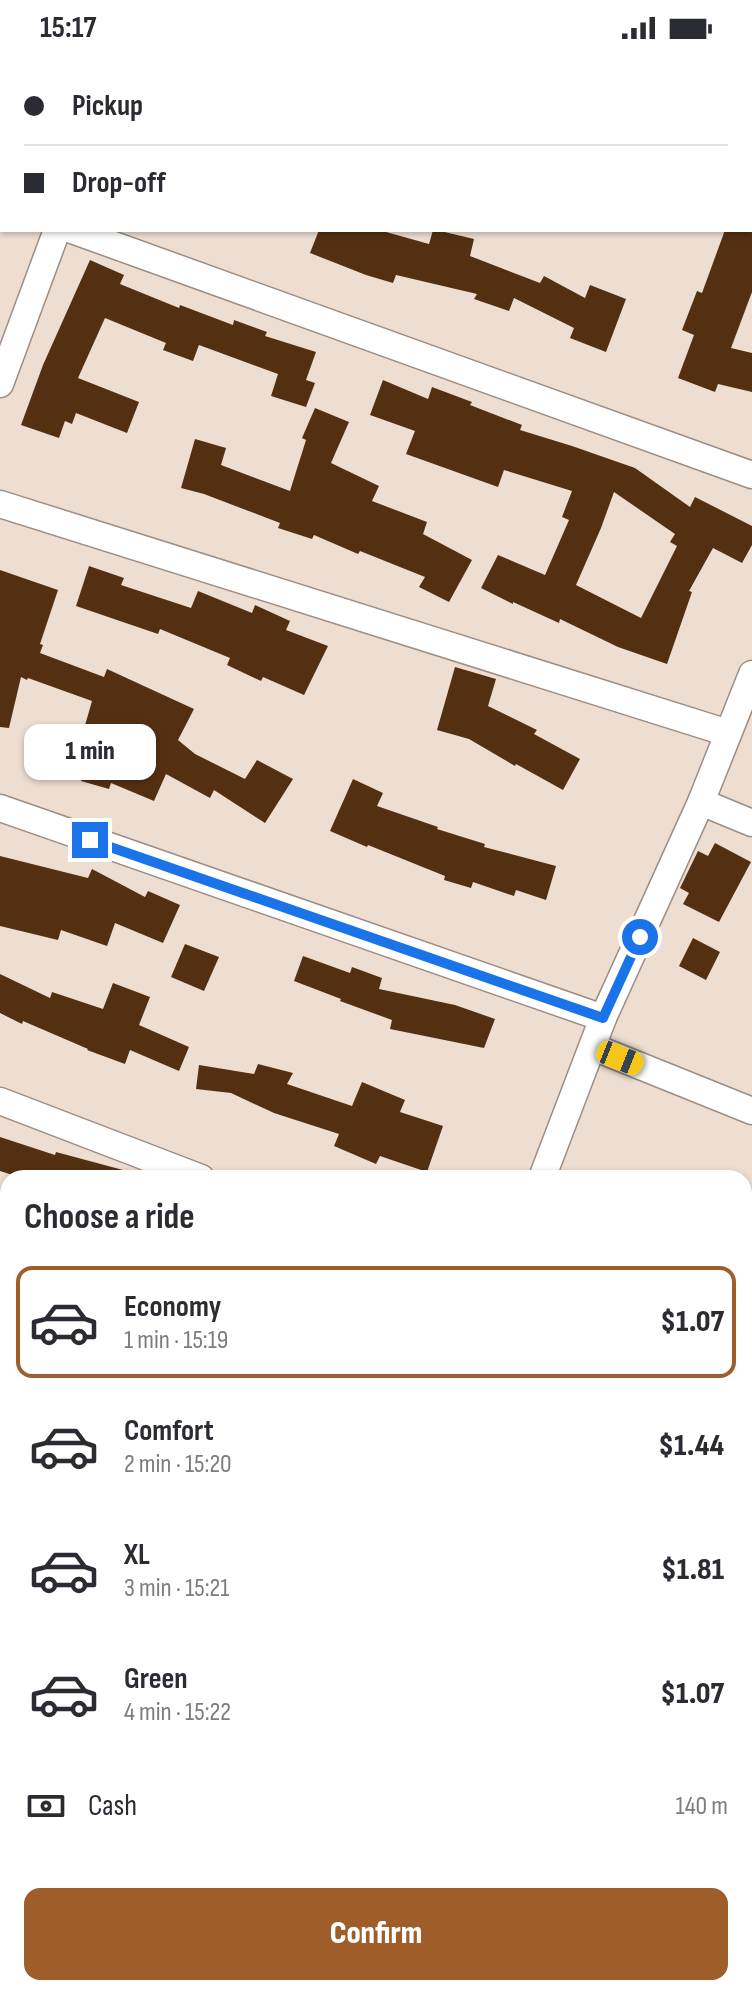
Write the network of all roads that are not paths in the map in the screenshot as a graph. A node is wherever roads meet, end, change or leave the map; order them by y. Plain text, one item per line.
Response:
1 (56, 232) edge
2 (78, 232) edge
3 (0, 384) edge
4 (752, 475) edge
5 (0, 504) edge
6 (752, 674) edge
7 (728, 733) junction
8 (701, 802) junction
9 (0, 808) edge
10 (752, 823) edge
11 (603, 1018) junction
12 (593, 1047) junction
13 (0, 1101) edge
14 (752, 1111) edge
15 (180, 1170) edge
16 (545, 1170) edge

1 - 3 street
2 - 4 street
5 - 7 street
6 - 7 street
7 - 8 street
8 - 10 street
8 - 11 street
9 - 11 street
11 - 12 street
12 - 14 street
12 - 16 street
13 - 15 street

